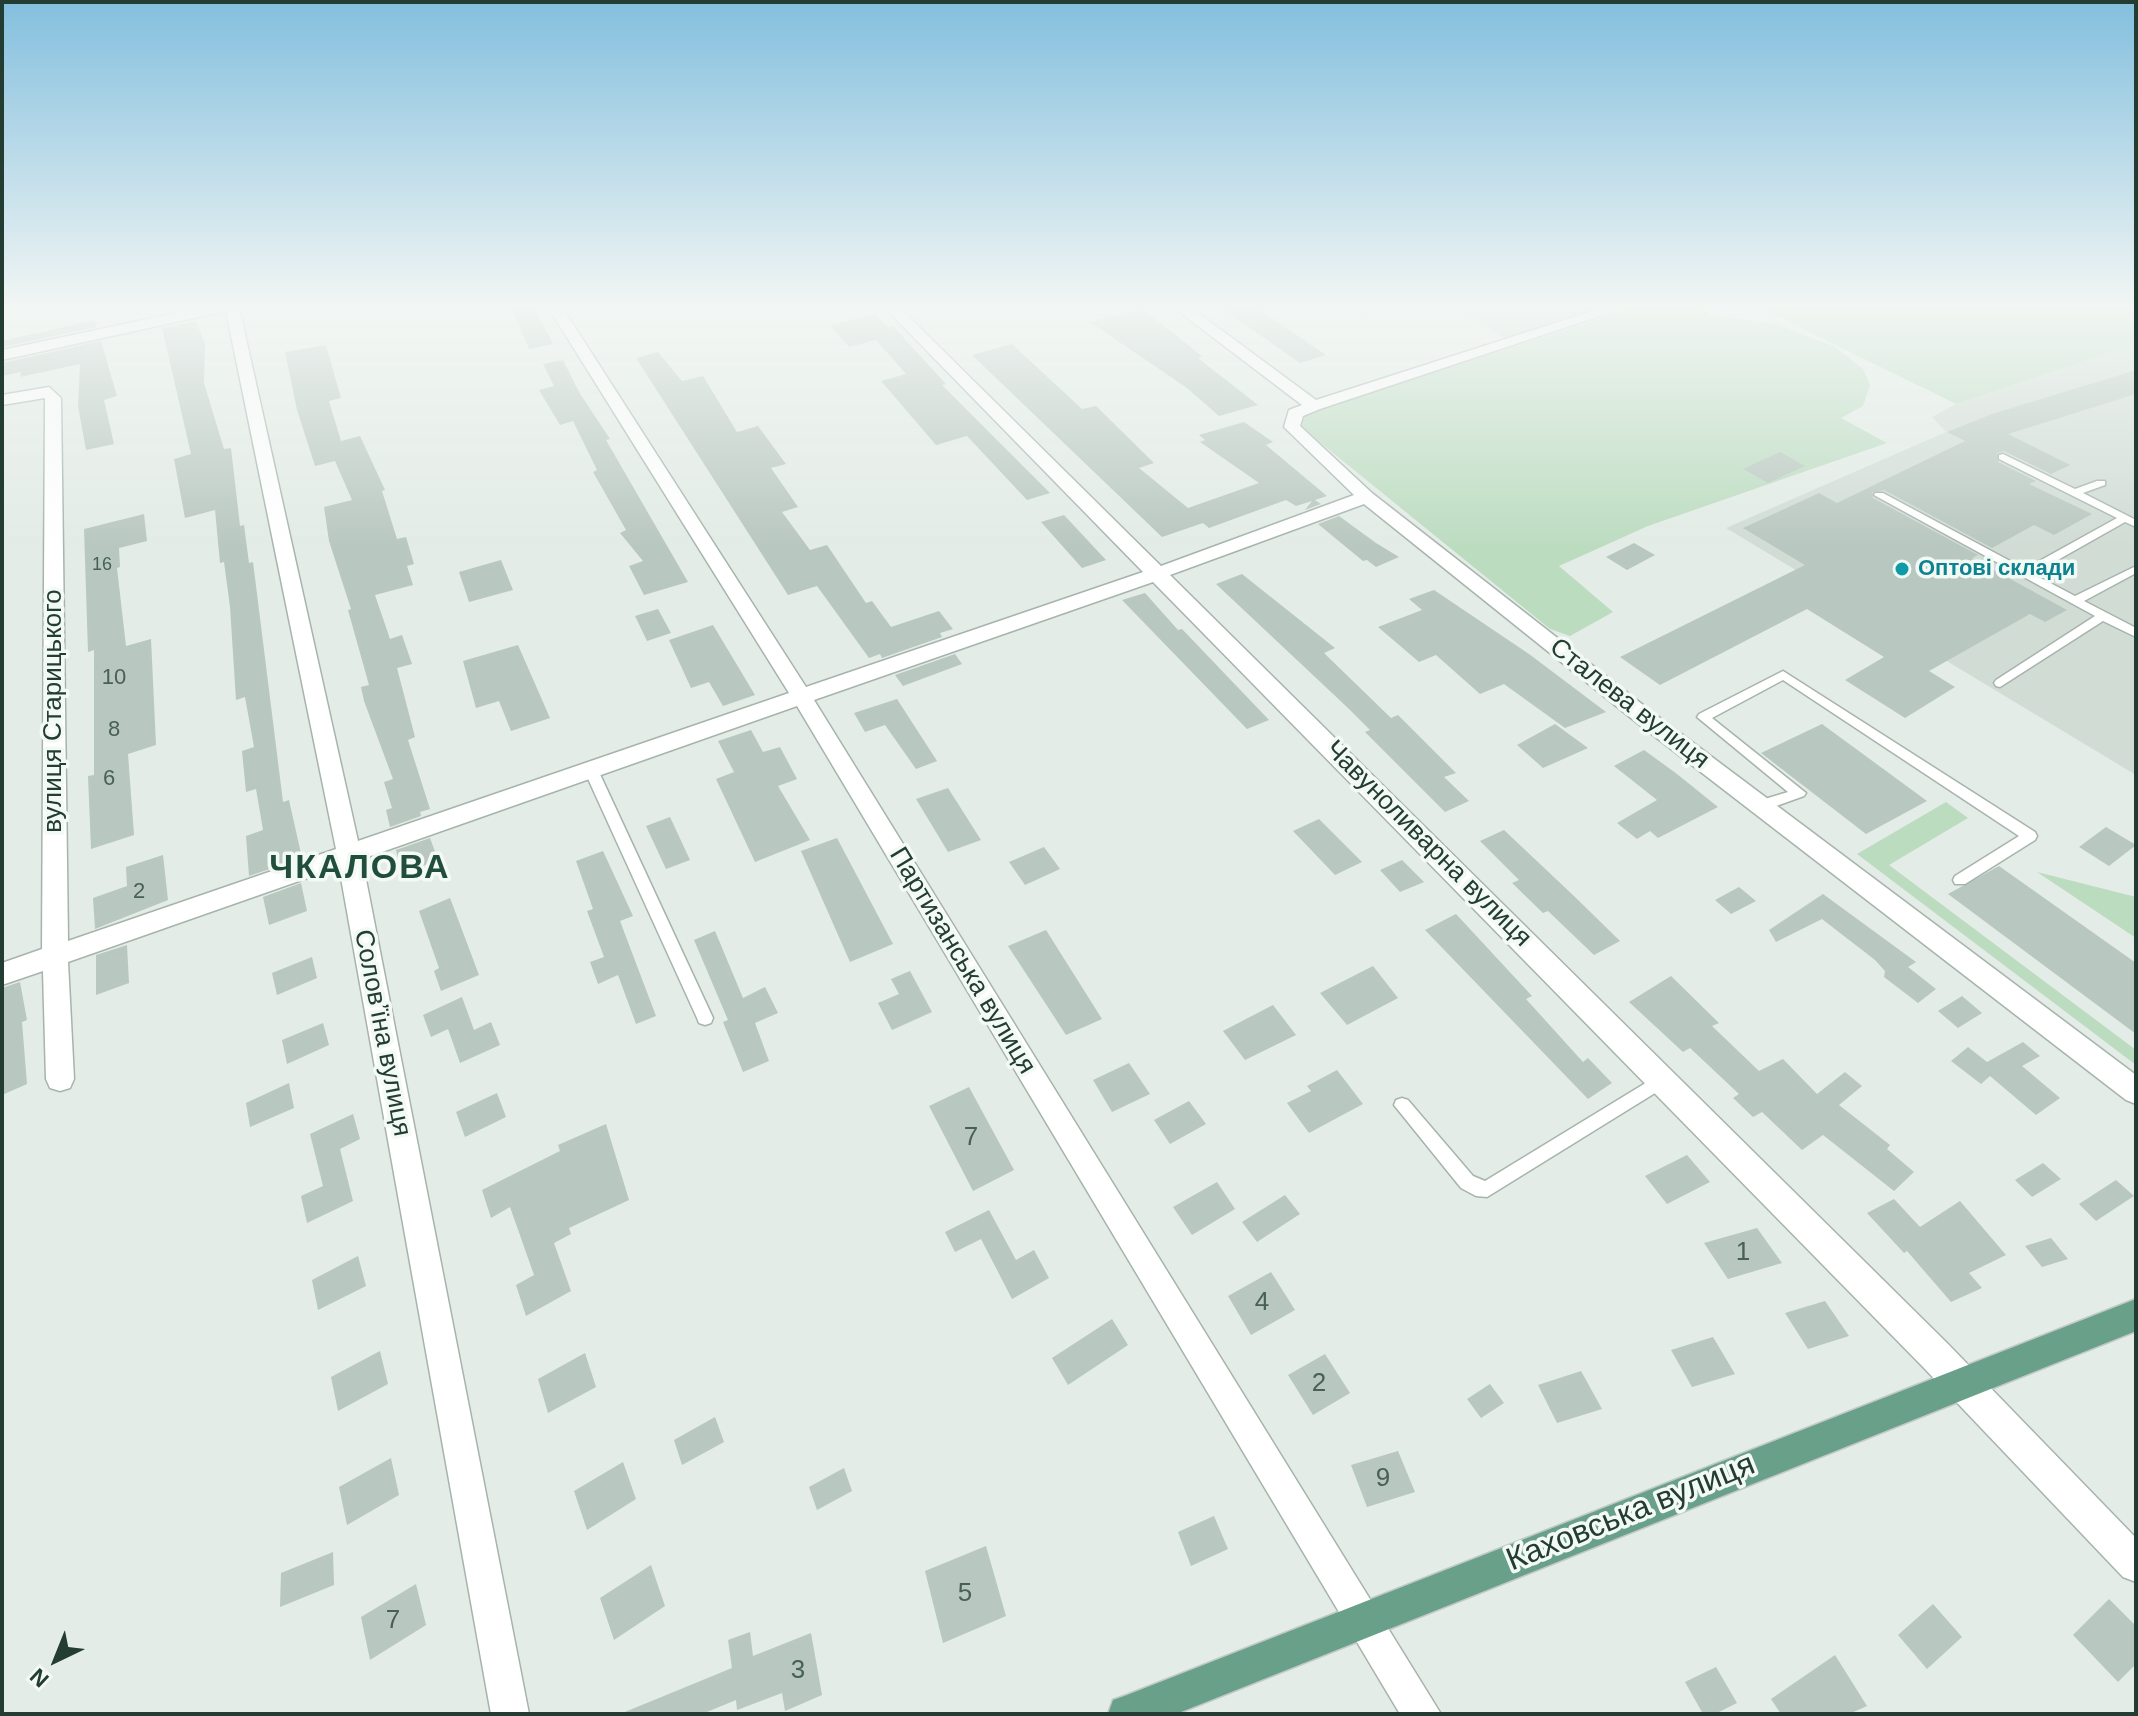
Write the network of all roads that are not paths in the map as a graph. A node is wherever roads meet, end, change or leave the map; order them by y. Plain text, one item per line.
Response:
1 (247, 387) edge
2 (606, 387) edge
3 (972, 387) edge
4 (1288, 387) edge
5 (1372, 387) edge
6 (2, 400) edge
7 (1314, 406) junction
8 (2003, 457) dead end
9 (2101, 483) dead end
10 (2075, 493) junction
11 (1879, 495) dead end
12 (1366, 497) junction
13 (2130, 521) edge
14 (2136, 569) edge
15 (1159, 573) junction
16 (2025, 574) junction
17 (2075, 601) junction
18 (2103, 616) junction
19 (2136, 633) edge
20 (2000, 683) dead end
21 (801, 696) junction
22 (591, 770) junction
23 (1760, 806) junction
24 (349, 855) junction
25 (1960, 880) dead end
26 (55, 955) junction
27 (2, 974) edge
28 (705, 1018) dead end
29 (60, 1079) dead end
30 (1662, 1080) junction
31 (2136, 1091) edge
32 (1402, 1105) dead end
33 (2136, 1315) edge
34 (1962, 1383) junction
35 (2136, 1564) edge
36 (1361, 1619) junction
37 (510, 1714) edge
38 (1127, 1714) edge
39 (1422, 1714) edge

1 - 24 street, Соловʼїна вулиця
2 - 21 street, Партизанська вулиця
3 - 15 street, Чавуноливарна вулиця
4 - 7 street
5 - 7 street
6 - 26 street, вулиця Старицького
7 - 12 street, Сталева вулиця
8 - 10 lane
9 - 10 lane
10 - 13 lane
11 - 16 lane
12 - 15 street
12 - 23 street, Сталева вулиця
13 - 16 lane
14 - 17 lane
15 - 21 street
15 - 30 street, Чавуноливарна вулиця
16 - 17 lane
17 - 18 lane
18 - 19 lane
18 - 20 lane
21 - 22 street
21 - 36 street, Партизанська вулиця
22 - 24 street
22 - 28 lane
23 - 25 lane
23 - 31 street, Сталева вулиця
24 - 26 street
24 - 37 street, Соловʼїна вулиця
26 - 27 street
26 - 29 street, вулиця Старицького
30 - 32 lane
30 - 34 street, Чавуноливарна вулиця
33 - 34 main road, Каховська вулиця
34 - 35 street, Чавуноливарна вулиця
34 - 36 main road, Каховська вулиця
36 - 38 main road, Каховська вулиця
36 - 39 street, Партизанська вулиця

